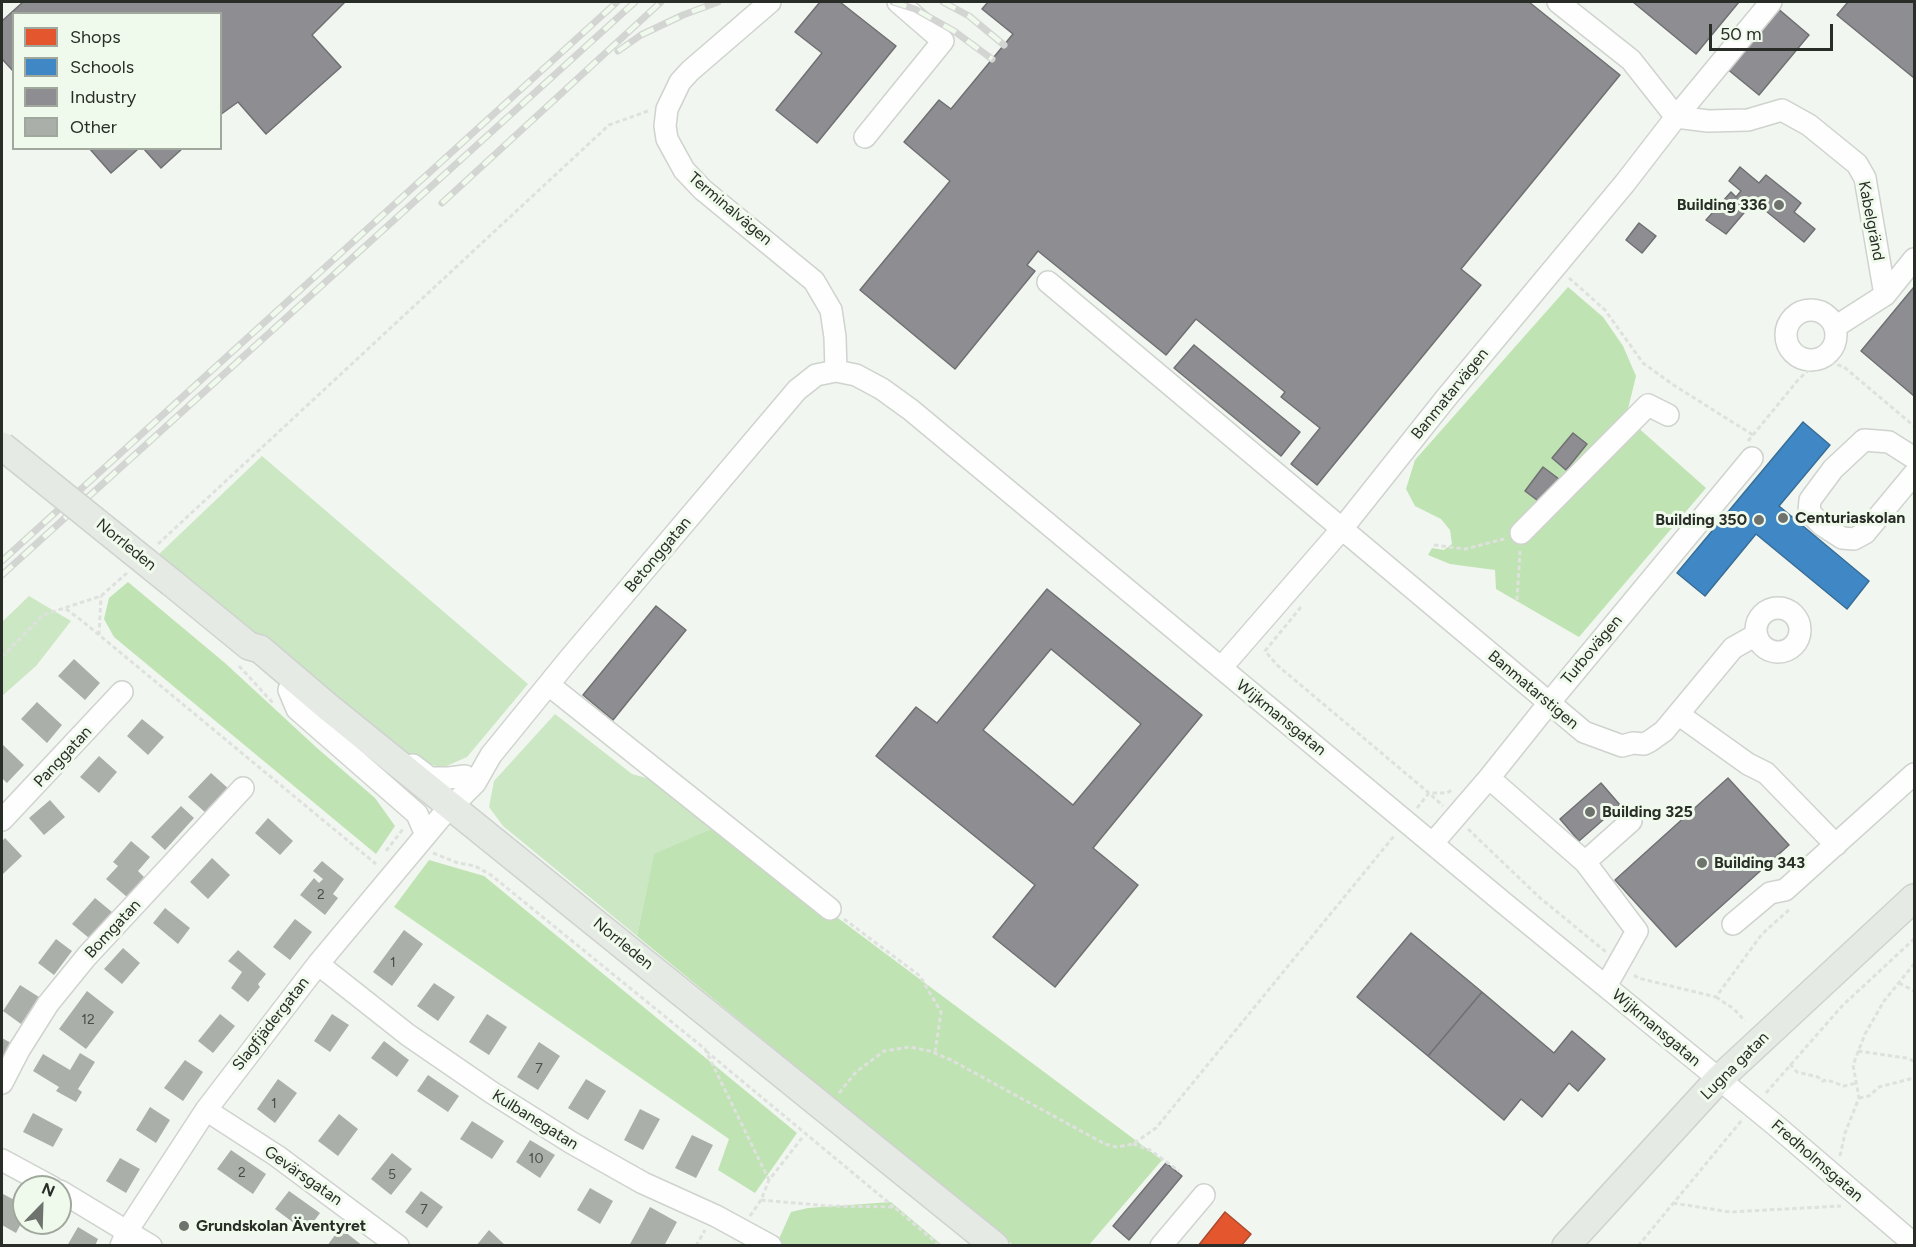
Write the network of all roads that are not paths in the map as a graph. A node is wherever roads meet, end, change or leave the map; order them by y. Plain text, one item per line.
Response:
1 (770, 2) edge
2 (1558, 2) edge
3 (1771, 2) edge
4 (910, 5) edge
5 (1678, 118) junction
6 (865, 137) dead end
7 (1914, 260) edge
8 (1048, 282) dead end
9 (1885, 295) junction
10 (1835, 327) junction
11 (836, 371) junction
12 (1668, 416) dead end
13 (2, 446) edge
14 (1752, 458) dead end
15 (1914, 458) edge
16 (1914, 474) edge
17 (1341, 530) junction
18 (1521, 533) road end
19 (1756, 635) dead end
20 (244, 655) junction
21 (1221, 668) junction
22 (549, 685) junction
23 (122, 692) dead end
24 (1549, 703) junction
25 (333, 710) junction
26 (1678, 714) junction
27 (1914, 774) edge
28 (1490, 778) junction
29 (470, 779) junction
30 (243, 788) dead end
31 (2, 820) edge
32 (438, 821) junction
33 (1631, 821) dead end
34 (481, 830) junction
35 (1433, 843) junction
36 (1836, 845) junction
37 (1586, 862) junction
38 (1914, 898) edge
39 (830, 909) road end
40 (1733, 924) dead end
41 (318, 964) junction
42 (1606, 986) junction
43 (1719, 1080) junction
44 (2, 1083) edge
45 (206, 1110) junction
46 (2, 1160) edge
47 (30, 1175) edge
48 (1204, 1196) dead end
49 (72, 1200) edge
50 (124, 1238) edge
51 (1914, 1244) edge
52 (152, 1245) edge
53 (398, 1245) edge
54 (771, 1245) edge
55 (968, 1245) edge
56 (995, 1245) edge
57 (1161, 1245) edge
58 (1566, 1245) edge

1 - 11 street, Terminalvägen
2 - 5 street
3 - 5 street, Banmatarvägen
4 - 6 street
5 - 9 street, Kabelgränd
5 - 17 street, Banmatarvägen
7 - 9 street, Kabelgränd
8 - 17 street, Banmatarstigen
9 - 10 street, Kabelgränd
10 - 10 street
11 - 21 street, Wijkmansgatan
11 - 22 street, Betonggatan
12 - 18 street
13 - 20 main road, Norrleden, bridge
14 - 24 street, Turbovägen
15 - 16 street
17 - 21 street, Banmatarvägen
17 - 24 street, Banmatarstigen
19 - 26 street, Banmatarstigen
20 - 25 main road, Norrleden
20 - 32 main road, Norrleden
21 - 35 street, Wijkmansgatan
22 - 29 street, Betonggatan
22 - 39 street
23 - 31 street, Panggatan
24 - 26 street, Banmatarstigen
24 - 28 street, Turbovägen
25 - 29 street
25 - 32 main road, Norrleden
26 - 36 street
27 - 36 street
28 - 35 street, Turbovägen
28 - 37 street
29 - 32 street, Betonggatan
29 - 34 street, Betonggatan
30 - 44 street, Bomgatan
32 - 34 main road, Norrleden
32 - 41 street, Slagfjädergatan
32 - 55 main road, Norrleden
33 - 37 street
34 - 56 main road, Norrleden
35 - 42 street, Wijkmansgatan
36 - 40 street
37 - 42 street
38 - 43 main road, Lugna gatan
41 - 45 street, Slagfjädergatan
41 - 54 street, Kulbanegatan
42 - 43 street, Wijkmansgatan
43 - 51 street, Fredholmsgatan
43 - 58 main road, Lugna gatan
45 - 50 street, Slagfjädergatan
45 - 53 street, Gevärsgatan
46 - 47 street
48 - 57 street
49 - 50 street
50 - 52 street

